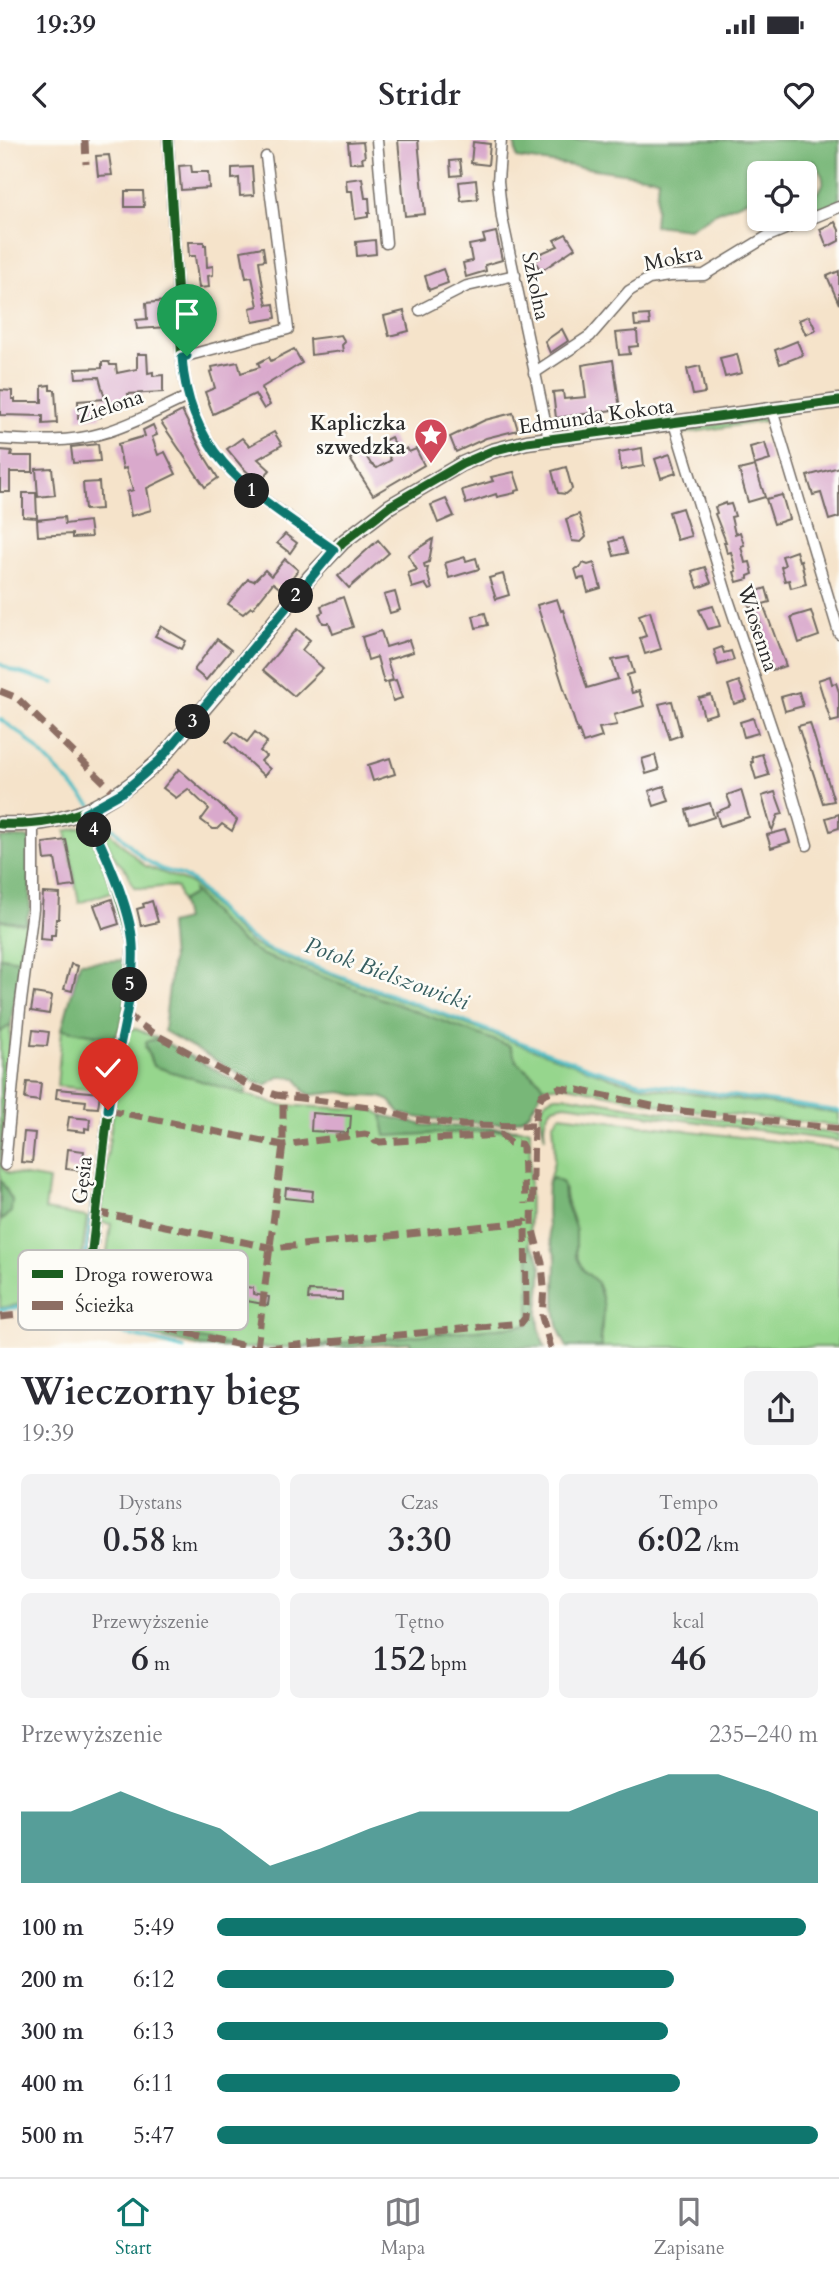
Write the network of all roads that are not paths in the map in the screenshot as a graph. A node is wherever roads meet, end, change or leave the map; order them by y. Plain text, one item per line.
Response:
1 (168, 140) edge
2 (377, 140) edge
3 (500, 140) edge
4 (265, 157) dead end
5 (839, 207) edge
6 (386, 243) dead end
7 (515, 275) junction
8 (419, 310) dead end
9 (182, 357) junction
10 (534, 373) junction
11 (187, 397) junction
12 (839, 401) edge
13 (772, 410) junction
14 (674, 423) junction
15 (0, 439) edge
16 (549, 439) junction
17 (334, 550) junction
18 (839, 633) edge
19 (91, 810) junction
20 (33, 823) junction
21 (0, 824) edge
22 (807, 845) dead end
23 (5, 1165) dead end
24 (92, 1250) edge

1 - 9 street
2 - 6 street
3 - 7 street, Szkolna
4 - 9 street
5 - 10 street, Mokra
7 - 8 street
7 - 10 street, Szkolna
9 - 11 street
10 - 16 street, Szkolna
11 - 15 street, Zielona
11 - 17 street
12 - 13 street, Edmunda Kokota
13 - 14 street, Edmunda Kokota
13 - 18 street
14 - 16 street, Edmunda Kokota
14 - 22 street, Wiosenna
16 - 17 street, Edmunda Kokota
17 - 19 street, Edmunda Kokota
19 - 20 street, Edmunda Kokota
19 - 24 street, Gęsia
20 - 21 street, Edmunda Kokota
20 - 23 street

